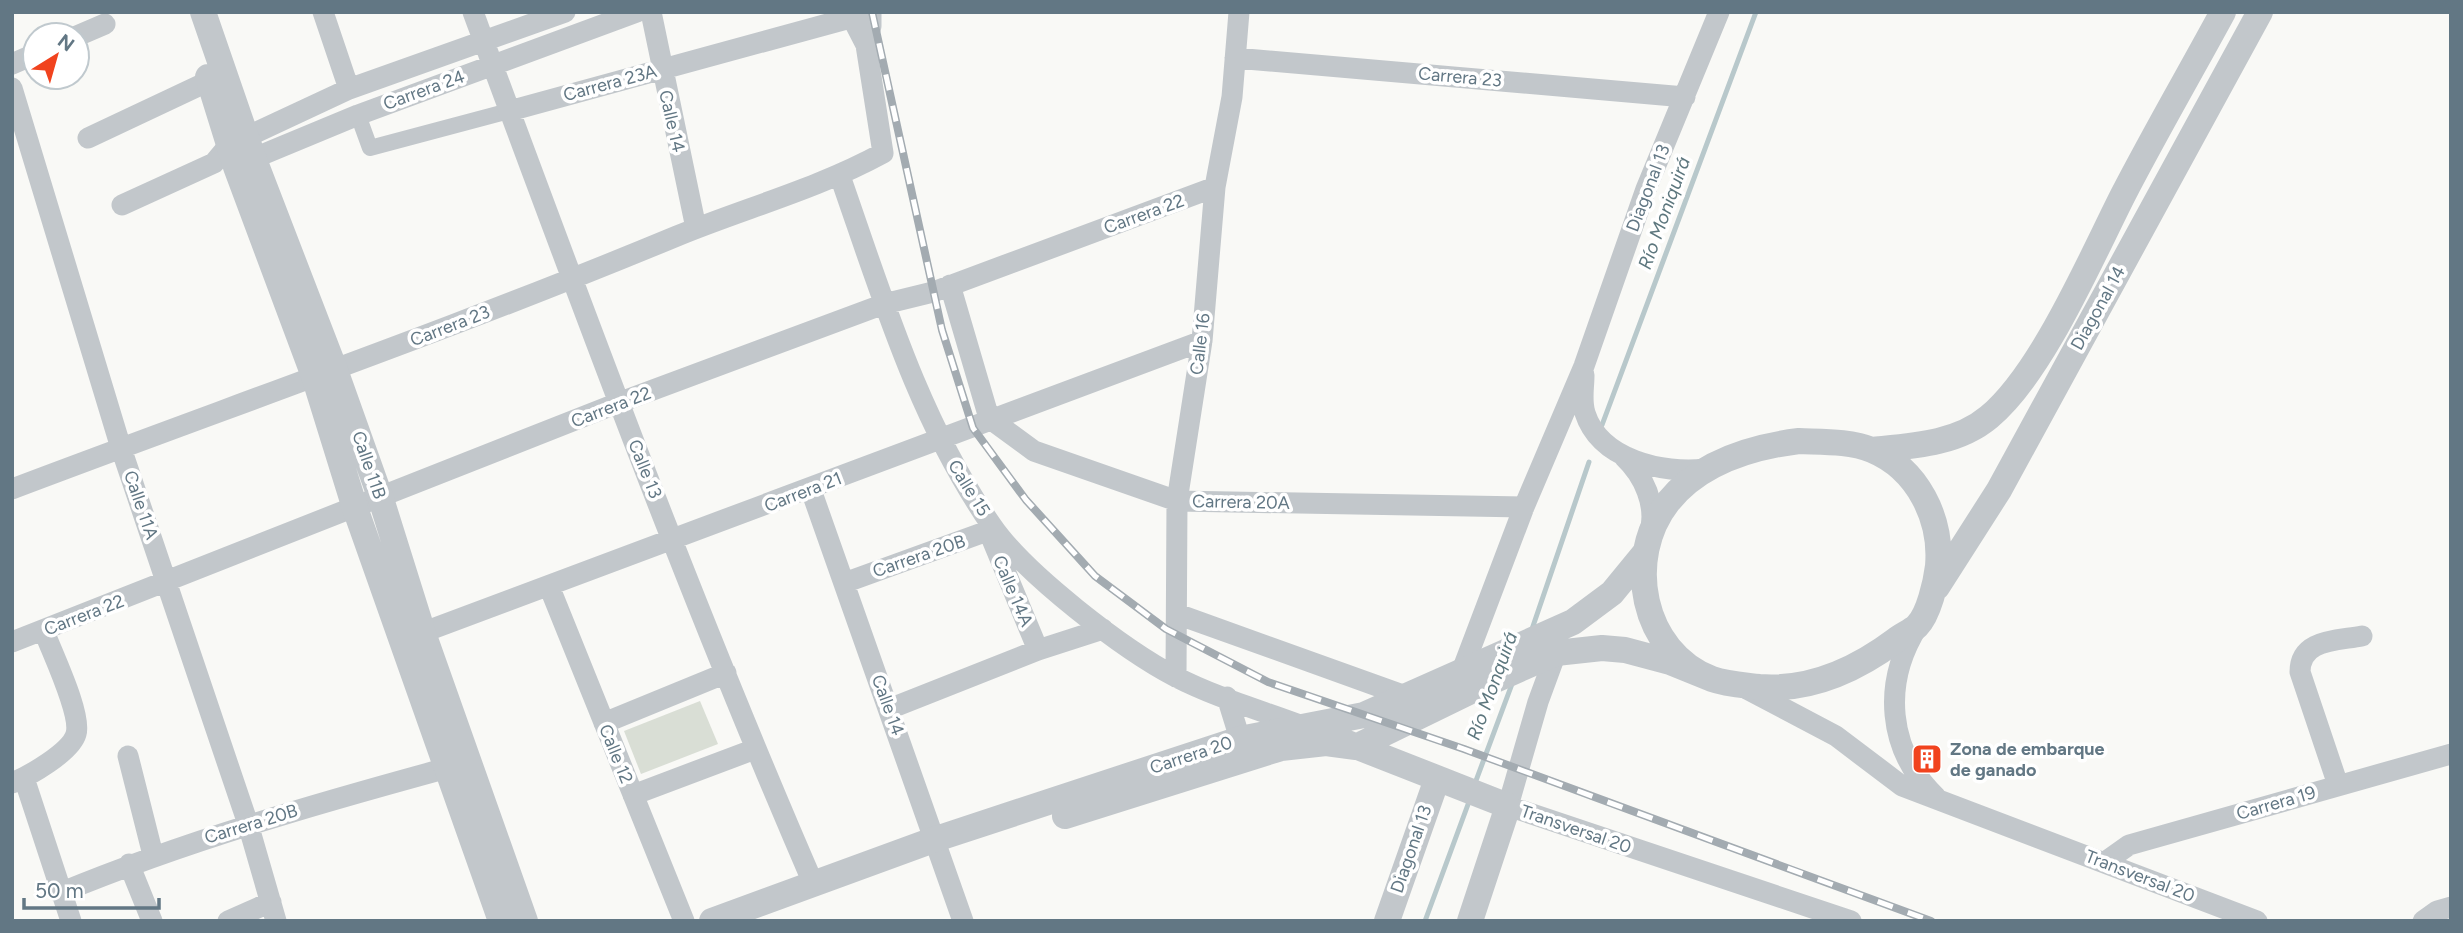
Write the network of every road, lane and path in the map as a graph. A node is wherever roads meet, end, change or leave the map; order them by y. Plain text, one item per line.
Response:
1 (185, 12) edge
2 (203, 12) edge
3 (323, 12) edge
4 (473, 12) edge
5 (565, 12) edge
6 (637, 12) edge
7 (651, 12) edge
8 (1239, 12) edge
9 (1719, 12) edge
10 (2223, 12) edge
11 (2260, 12) edge
12 (857, 14) edge
13 (105, 24) dead end
14 (91, 30) edge
15 (484, 43) junction
16 (1236, 58) junction
17 (492, 65) junction
18 (661, 69) junction
19 (209, 81) junction
20 (12, 88) edge
21 (349, 89) junction
22 (1685, 97) junction
23 (509, 111) junction
24 (358, 115) junction
25 (88, 138) dead end
26 (236, 154) junction
27 (841, 176) junction
28 (1215, 187) junction
29 (122, 205) dead end
30 (696, 228) junction
31 (572, 280) junction
32 (950, 285) junction
33 (884, 304) junction
34 (1202, 341) junction
35 (1584, 366) junction
36 (325, 373) junction
37 (618, 403) junction
38 (989, 418) junction
39 (938, 439) junction
40 (121, 448) junction
41 (1872, 450) junction
42 (1618, 451) junction
43 (1705, 470) junction
44 (12, 489) edge
45 (811, 490) junction
46 (381, 499) junction
47 (1177, 501) junction
48 (1524, 507) junction
49 (355, 508) junction
50 (991, 530) junction
51 (674, 540) junction
52 (1646, 544) junction
53 (168, 583) junction
54 (844, 583) junction
55 (549, 586) junction
56 (1928, 600) junction
57 (1177, 614) junction
58 (1919, 625) junction
59 (1103, 629) junction
60 (44, 631) junction
61 (413, 636) junction
62 (2362, 636) dead end
63 (12, 642) edge
64 (1038, 650) junction
65 (1545, 651) junction
66 (1483, 669) junction
67 (726, 673) junction
68 (1176, 677) junction
69 (1712, 679) junction
70 (1739, 685) junction
71 (1227, 697) junction
72 (1408, 697) junction
73 (889, 709) junction
74 (604, 723) junction
75 (1305, 727) junction
76 (1240, 739) junction
77 (1356, 747) junction
78 (755, 749) junction
79 (2451, 754) edge
80 (128, 756) dead end
81 (447, 768) junction
82 (18, 781) edge
83 (1443, 781) junction
84 (2338, 785) junction
85 (633, 795) junction
86 (1503, 803) junction
87 (1943, 803) junction
88 (248, 824) junction
89 (939, 846) junction
90 (153, 855) junction
91 (2105, 862) junction
92 (129, 864) junction
93 (813, 883) junction
94 (60, 893) junction
95 (2451, 907) edge
96 (273, 911) edge
97 (71, 921) edge
98 (152, 921) edge
99 (228, 921) edge
100 (501, 921) edge
101 (525, 921) edge
102 (684, 921) edge
103 (712, 921) edge
104 (755, 921) edge
105 (964, 921) edge
106 (1387, 921) edge
107 (1470, 921) edge
108 (1851, 921) edge
109 (2257, 921) edge
110 (2423, 921) edge

1 - 19 street, Calle 11B
2 - 26 street, Calle 11B
3 - 21 street
4 - 15 street, Calle 13
5 - 15 street, Carrera 24
6 - 17 street, Carrera 24
7 - 18 street, Calle 14
8 - 16 street, Calle 16
9 - 22 street, Diagonal 13
10 - 41 street, Diagonal 14
11 - 56 street, Diagonal 14
12 - 18 street, Carrera 23A
12 - 27 street, Carrera 23
13 - 14 street
15 - 17 street, Calle 13
15 - 21 street, Carrera 24
16 - 22 street, Carrera 23
16 - 28 street, Calle 16
17 - 23 street, Calle 13
17 - 24 street, Carrera 24
18 - 23 street, Carrera 23A
18 - 30 street, Calle 14
19 - 25 street
19 - 26 street, Calle 11B
20 - 40 street, Calle 11A
21 - 26 street, Carrera 24
22 - 35 street, Diagonal 13
23 - 24 street, Carrera 23A
23 - 31 street, Calle 13
24 - 26 street, Carrera 24
26 - 29 street, Carrera 24
26 - 36 street, Calle 11B
27 - 30 street, Carrera 23
27 - 33 street, Calle 15
28 - 32 street, Carrera 22
28 - 34 street, Calle 16
30 - 31 street, Carrera 23
31 - 36 street, Carrera 23
31 - 37 street, Calle 13
32 - 33 street, Carrera 22
32 - 38 street
33 - 37 street, Carrera 22
33 - 39 street, Calle 15
34 - 38 street, Carrera 21
34 - 47 street, Calle 16
35 - 42 street, Diagonal 13
35 - 48 street, Diagonal 13
36 - 40 street, Carrera 23
36 - 46 street, Calle 11B
36 - 49 street, Calle 11B
37 - 46 street, Carrera 22
37 - 51 street, Calle 13
38 - 39 street, Carrera 21
38 - 47 street, Carrera 20A
39 - 45 street, Carrera 21
39 - 50 street, Calle 15
40 - 44 street, Carrera 23
40 - 53 street, Calle 11A
41 - 43 street, Carrera 20
41 - 56 street
42 - 43 street, Diagonal 13
42 - 52 street, Diagonal 13
43 - 52 street, Carrera 20
45 - 51 street, Carrera 21
45 - 54 street, Calle 14
46 - 49 street, Carrera 22
46 - 61 street, Calle 11B
47 - 48 street, Carrera 20A
47 - 57 street, Calle 16
48 - 66 street, Diagonal 13
49 - 53 street, Carrera 22
49 - 61 street, Calle 11B
50 - 54 street, Carrera 20B
50 - 59 street, Calle 15
50 - 64 street, Calle 14A
51 - 55 street, Carrera 21
51 - 67 street, Calle 13
52 - 65 street, Carrera 20
52 - 69 street
53 - 60 street, Carrera 22
53 - 88 street, Calle 11A
54 - 73 street, Calle 14
55 - 61 street, Carrera 21
55 - 74 street, Calle 12
56 - 58 street
57 - 68 street, Calle 16
57 - 72 street
58 - 70 street
58 - 87 street, Transversal 20
59 - 64 street
59 - 68 street, Calle 15
60 - 63 street, Carrera 22
60 - 82 street
61 - 81 street, Calle 11B
61 - 101 street, Calle 11B
62 - 84 street
64 - 73 street
65 - 66 street, Carrera 20
65 - 69 street, Carrera 20
65 - 86 street
66 - 72 street, Carrera 20
66 - 77 street, Carrera 20
67 - 74 street
67 - 78 street, Calle 13
68 - 71 street, Calle 15
69 - 70 street
70 - 87 street, Transversal 20
71 - 75 street, Calle 15
71 - 76 street
72 - 75 street, Carrera 20
73 - 89 street, Calle 14
74 - 85 street, Calle 12
75 - 76 street, Carrera 20
75 - 77 street, Transversal 20
76 - 89 street, Carrera 20
77 - 83 street, Transversal 20
77 - 89 street, Carrera 20
78 - 85 street
78 - 93 street, Calle 13
79 - 84 street, Carrera 19
80 - 90 street
81 - 88 street, Carrera 20B
81 - 100 street, Calle 11B
82 - 94 street
83 - 86 street, Transversal 20
83 - 106 street, Diagonal 13
84 - 91 street, Carrera 19
85 - 102 street, Calle 12
86 - 107 street
86 - 108 street, Transversal 20
87 - 91 street, Transversal 20
88 - 90 street, Carrera 20B
88 - 96 street, Calle 11A
89 - 93 street, Carrera 20
89 - 104 street, Carrera 20
89 - 105 street, Calle 14
90 - 92 street, Carrera 20B
91 - 109 street, Transversal 20
92 - 94 street, Carrera 20B
92 - 98 street
93 - 103 street, Carrera 20
94 - 97 street
95 - 110 street
96 - 99 street

